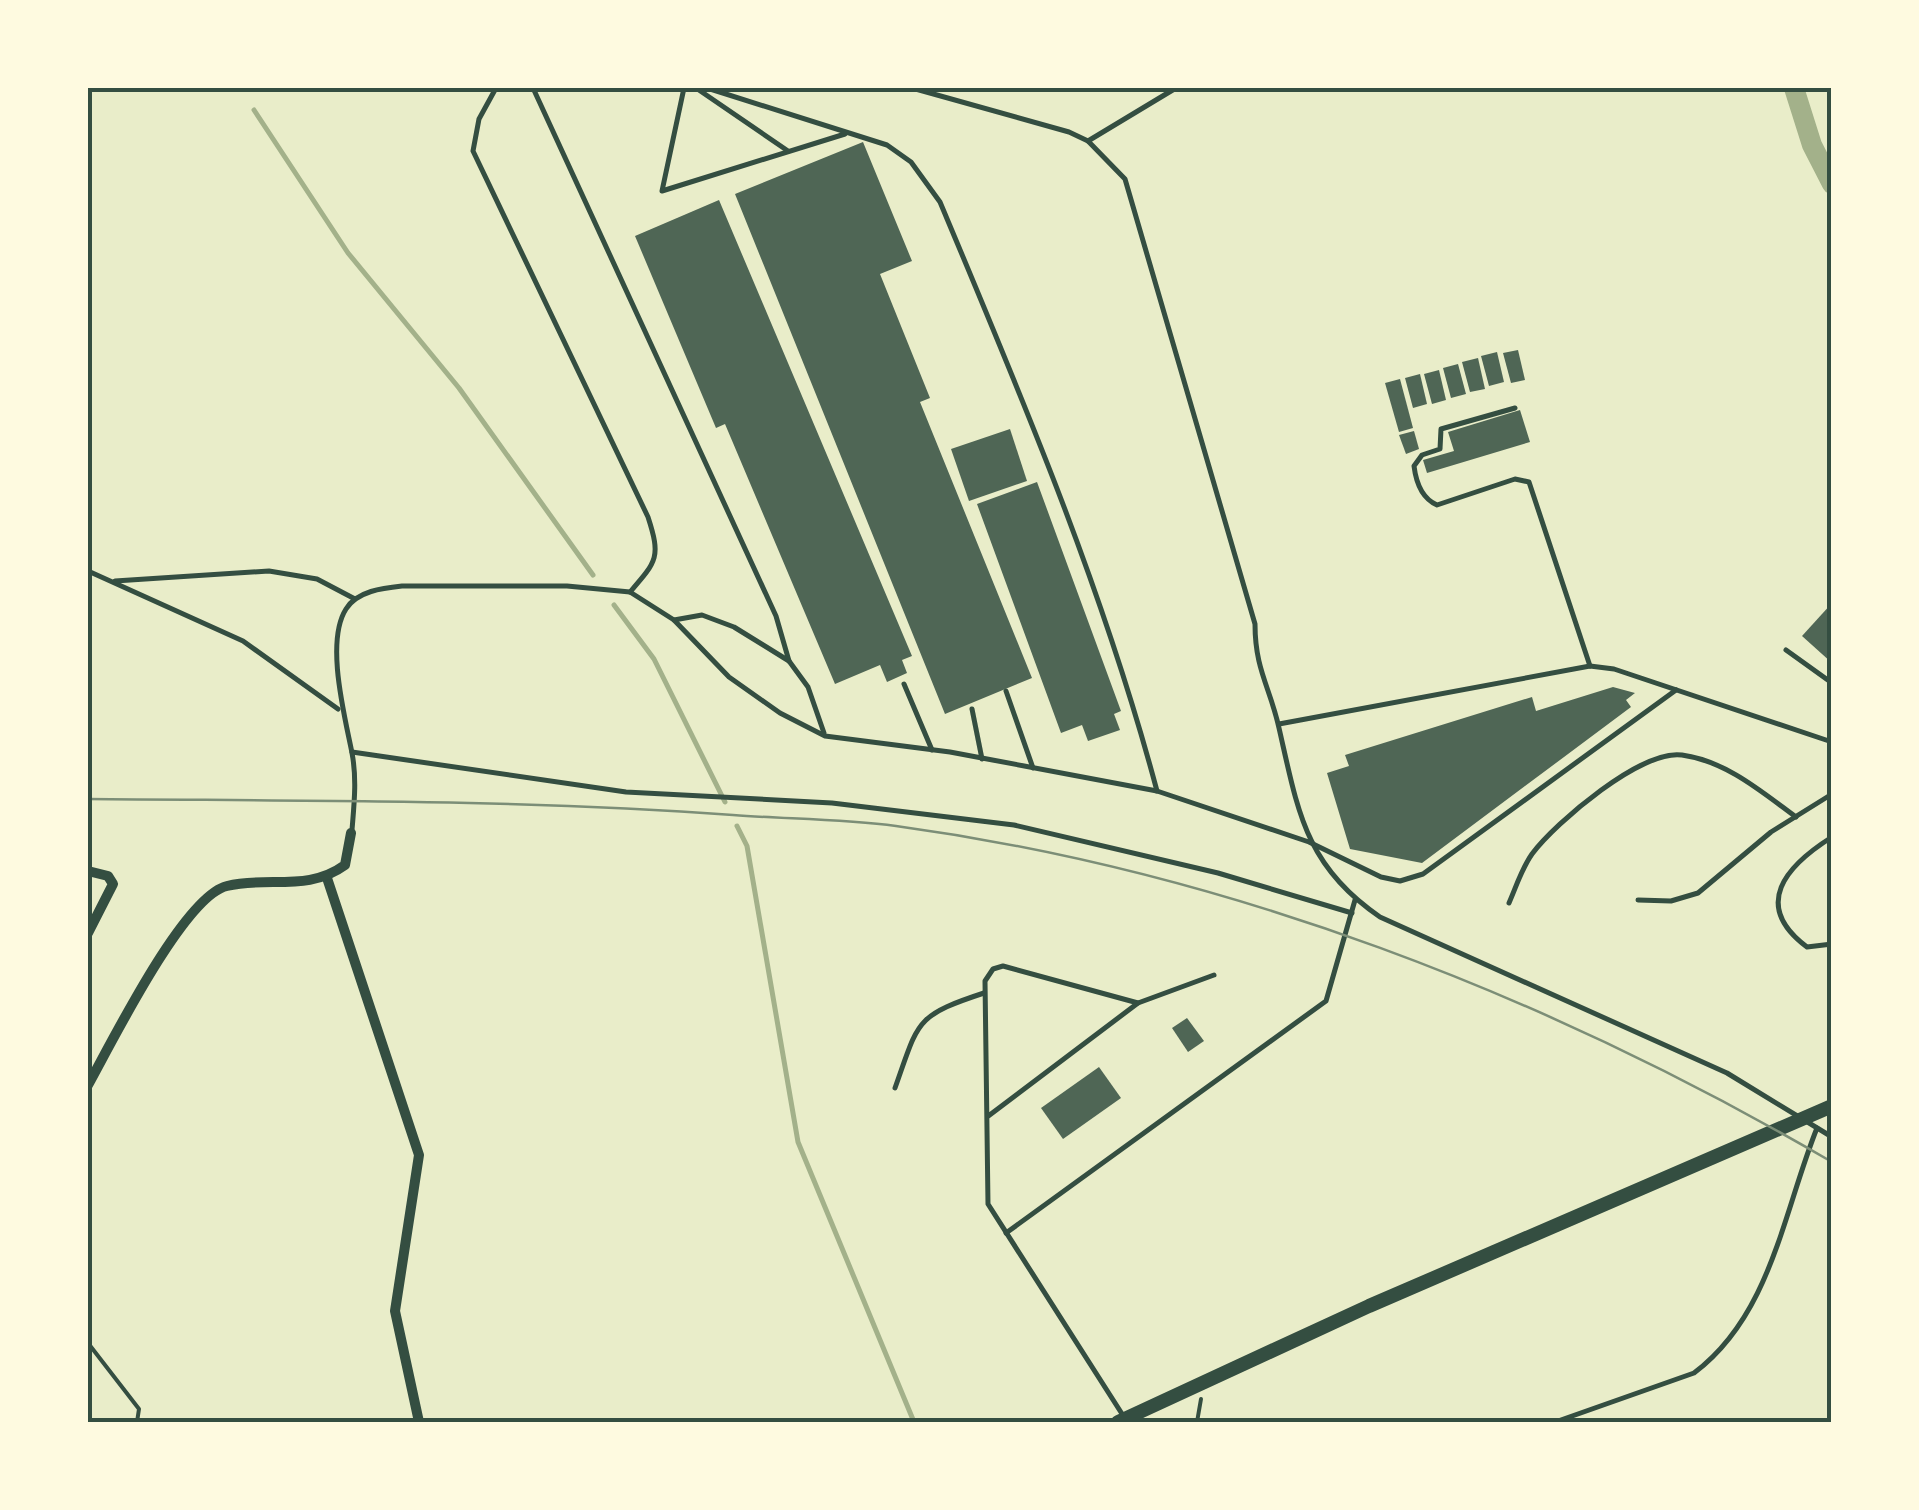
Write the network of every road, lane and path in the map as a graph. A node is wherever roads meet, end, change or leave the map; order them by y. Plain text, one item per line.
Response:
1 (496, 88) edge
2 (533, 88) edge
3 (684, 88) edge
4 (696, 88) edge
5 (707, 88) edge
6 (912, 88) edge
7 (1176, 88) edge
8 (848, 133) junction
9 (1088, 142) junction
10 (788, 152) junction
11 (1515, 408) dead end
12 (88, 571) edge
13 (112, 582) junction
14 (630, 592) junction
15 (355, 600) junction
16 (674, 620) junction
17 (1786, 650) dead end
18 (789, 661) junction
19 (1590, 666) junction
20 (904, 684) dead end
21 (1832, 684) edge
22 (1676, 690) junction
23 (1006, 691) dead end
24 (972, 709) dead end
25 (340, 710) junction
26 (1279, 724) junction
27 (826, 736) junction
28 (1832, 742) edge
29 (932, 750) junction
30 (352, 752) junction
31 (982, 758) junction
32 (1033, 768) junction
33 (1158, 791) junction
34 (1832, 794) edge
35 (1796, 817) junction
36 (352, 833) joint
37 (1832, 837) edge
38 (1309, 842) junction
39 (88, 870) edge
40 (327, 878) junction
41 (1355, 900) junction
42 (1638, 900) dead end
43 (1509, 903) dead end
44 (1352, 913) junction
45 (88, 934) edge
46 (1832, 944) edge
47 (1214, 975) dead end
48 (985, 993) junction
49 (1138, 1003) junction
50 (88, 1084) edge
51 (895, 1088) dead end
52 (1832, 1106) edge
53 (986, 1117) junction
54 (1817, 1128) junction
55 (1832, 1138) edge
56 (1006, 1233) junction
57 (88, 1343) edge
58 (1147, 1417) edge
59 (1122, 1421) edge
60 (136, 1422) edge
61 (419, 1422) edge
62 (1540, 1422) edge

1 - 14 lane
2 - 18 lane
3 - 10 lane
4 - 10 lane
5 - 8 lane
6 - 9 lane
7 - 9 lane
8 - 10 lane
8 - 33 lane
9 - 26 lane
11 - 19 lane
12 - 13 lane
13 - 15 lane
13 - 25 lane
14 - 15 lane
14 - 16 lane
15 - 25 lane
16 - 18 lane
16 - 27 lane
17 - 21 lane
18 - 27 lane
19 - 22 lane
19 - 26 lane
20 - 29 lane
22 - 28 lane
22 - 38 lane
23 - 32 lane
24 - 31 lane
25 - 30 lane
26 - 38 lane
27 - 29 lane
29 - 31 lane
30 - 36 lane
30 - 44 lane
31 - 32 lane
32 - 33 lane
33 - 38 lane
34 - 35 lane
35 - 42 lane
35 - 43 lane
36 - 40 street
37 - 46 lane
38 - 41 lane
39 - 45 street
40 - 50 street
40 - 61 street
41 - 44 lane
41 - 54 lane
44 - 56 lane
47 - 49 lane
48 - 49 lane
48 - 51 lane
48 - 53 lane
49 - 53 lane
52 - 58 main road
53 - 56 lane
54 - 55 lane
54 - 62 lane
56 - 59 lane
57 - 60 path
58 - 59 main road

